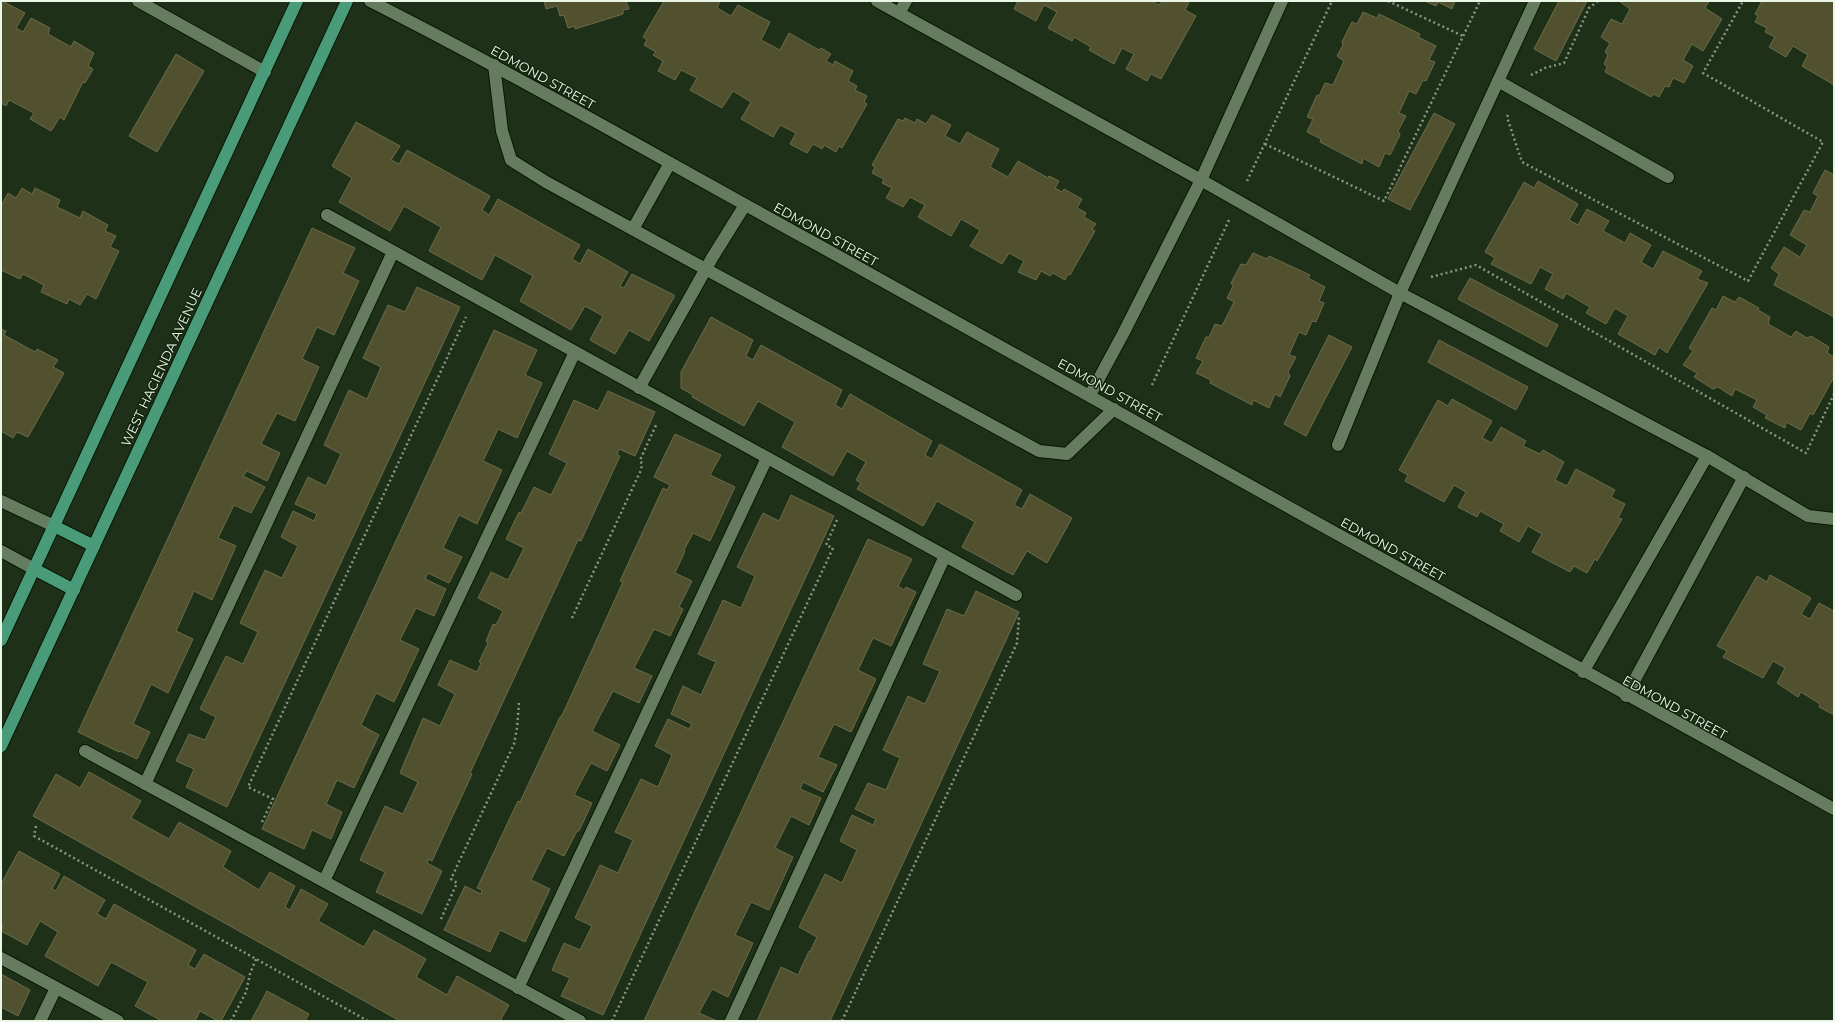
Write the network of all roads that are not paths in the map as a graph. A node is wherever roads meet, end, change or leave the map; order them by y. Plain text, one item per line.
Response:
1 (138, 1) edge
2 (297, 1) edge
3 (347, 1) edge
4 (370, 1) edge
5 (877, 1) edge
6 (906, 1) edge
7 (1282, 1) edge
8 (1535, 1) edge
9 (899, 13) junction
10 (494, 65) junction
11 (265, 72) junction
12 (1498, 81) junction
13 (670, 163) junction
14 (1668, 177) dead end
15 (1201, 180) junction
16 (745, 205) junction
17 (326, 215) dead end
18 (632, 229) junction
19 (393, 252) junction
20 (706, 269) junction
21 (1400, 293) junction
22 (575, 352) junction
23 (639, 388) junction
24 (1090, 395) junction
25 (1114, 409) junction
26 (1338, 445) dead end
27 (1706, 456) junction
28 (767, 458) junction
29 (1744, 477) junction
30 (1, 501) edge
31 (1834, 519) edge
32 (54, 526) junction
33 (94, 546) junction
34 (1, 551) edge
35 (945, 556) junction
36 (34, 569) junction
37 (74, 590) junction
38 (1016, 595) road end
39 (1, 640) edge
40 (1583, 672) junction
41 (1626, 696) junction
42 (1, 746) edge
43 (85, 751) dead end
44 (145, 784) junction
45 (1834, 809) edge
46 (324, 881) junction
47 (1, 958) edge
48 (56, 988) junction
49 (518, 988) junction
50 (40, 1021) edge
51 (118, 1021) edge
52 (580, 1021) edge
53 (731, 1021) edge

1 - 11 street
2 - 11 main road
3 - 33 main road, WEST HACIENDA AVENUE
4 - 10 street, EDMOND STREET
5 - 9 street
6 - 9 street
7 - 15 street
8 - 12 street
9 - 15 street
10 - 13 street, EDMOND STREET
10 - 18 street
11 - 32 main road
12 - 14 street
12 - 21 street
13 - 16 street, EDMOND STREET
13 - 18 street
15 - 21 street
15 - 24 street
16 - 20 street
16 - 24 street, EDMOND STREET
17 - 19 street
18 - 20 street
19 - 22 street
19 - 44 street
20 - 23 street
20 - 25 street
21 - 26 street
21 - 27 street
22 - 23 street
22 - 46 street
23 - 28 street
24 - 25 street, EDMOND STREET
25 - 40 street, EDMOND STREET
27 - 29 street
27 - 40 street
28 - 35 street
28 - 49 street
29 - 31 street
29 - 41 street
30 - 32 street
32 - 33 main road
32 - 36 main road
33 - 37 main road, WEST HACIENDA AVENUE
34 - 36 street
35 - 38 street
35 - 53 street
36 - 37 main road
36 - 39 main road
37 - 42 main road, WEST HACIENDA AVENUE
40 - 41 street, EDMOND STREET
41 - 45 street, EDMOND STREET
43 - 44 street
44 - 46 street
46 - 49 street
47 - 48 street
48 - 50 street
48 - 51 street
49 - 52 street

